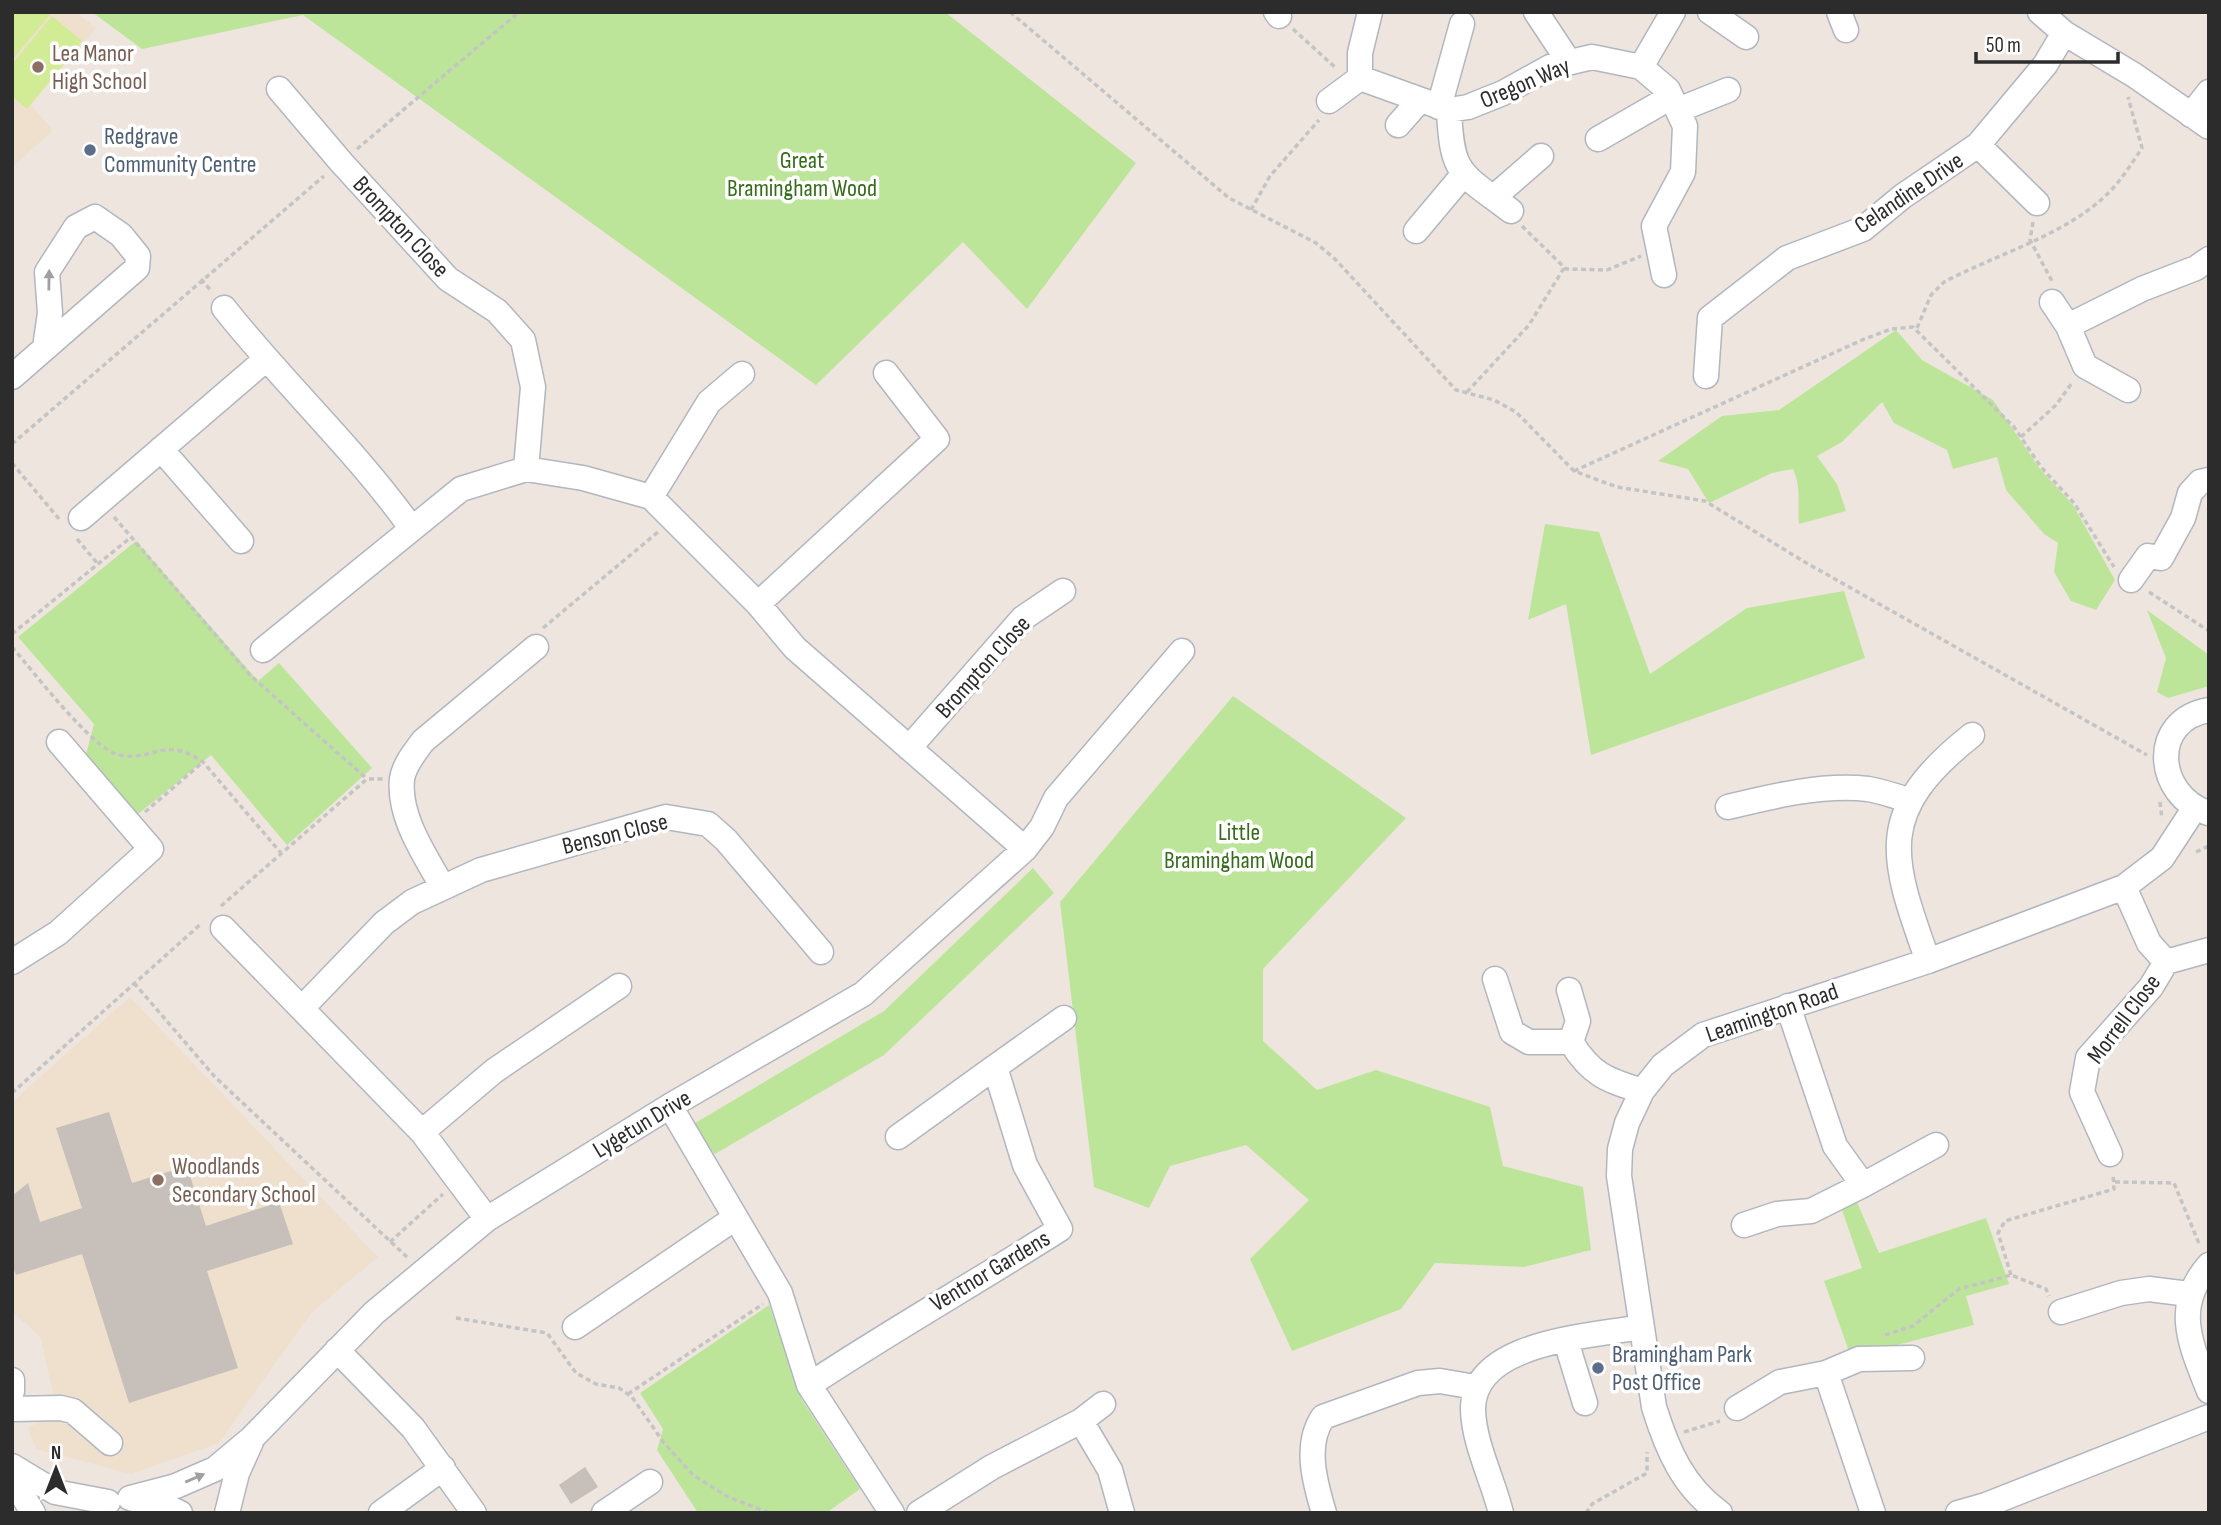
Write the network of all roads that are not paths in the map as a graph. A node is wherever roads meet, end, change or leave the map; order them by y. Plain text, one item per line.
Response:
1 (1370, 12) edge
2 (1536, 12) edge
3 (1673, 12) edge
4 (1710, 12) edge
5 (2040, 12) edge
6 (1462, 24) dead end
7 (2064, 33) junction
8 (1746, 37) dead end
9 (1569, 62) junction
10 (1641, 67) junction
11 (1356, 81) junction
12 (279, 89) dead end
13 (1728, 90) dead end
14 (2209, 92) edge
15 (1329, 101) road end
16 (1674, 104) junction
17 (1436, 106) junction
18 (2200, 121) edge
19 (1398, 125) dead end
20 (1598, 139) dead end
21 (1979, 145) junction
22 (1541, 156) dead end
23 (1463, 175) junction
24 (2037, 203) dead end
25 (1416, 231) dead end
26 (2209, 259) edge
27 (1664, 275) dead end
28 (2052, 302) road end
29 (224, 308) dead end
30 (2068, 326) junction
31 (45, 348) junction
32 (265, 360) junction
33 (886, 373) dead end
34 (742, 374) dead end
35 (1706, 376) dead end
36 (12, 377) edge
37 (2128, 390) dead end
38 (161, 449) junction
39 (526, 469) junction
40 (2209, 480) edge
41 (651, 497) junction
42 (75, 528) road end
43 (412, 529) junction
44 (241, 541) dead end
45 (2131, 580) road end
46 (1063, 591) dead end
47 (758, 604) junction
48 (536, 647) road end
49 (263, 650) dead end
50 (1182, 651) dead end
51 (2209, 710) edge
52 (1972, 735) dead end
53 (59, 742) dead end
54 (909, 748) junction
55 (1910, 800) junction
56 (1728, 807) dead end
57 (2201, 811) edge
58 (1026, 849) junction
59 (442, 886) junction
60 (2123, 887) junction
61 (223, 928) dead end
62 (2209, 950) edge
63 (821, 952) dead end
64 (1928, 961) junction
65 (12, 962) edge
66 (2165, 962) junction
67 (1496, 979) dead end
68 (619, 986) dead end
69 (1569, 990) dead end
70 (1788, 1006) junction
71 (302, 1008) junction
72 (1063, 1018) dead end
73 (1571, 1042) junction
74 (995, 1067) junction
75 (1642, 1091) junction
76 (670, 1106) junction
77 (422, 1132) junction
78 (898, 1137) dead end
79 (1936, 1144) dead end
80 (2110, 1154) road end
81 (1863, 1185) junction
82 (735, 1218) junction
83 (487, 1219) junction
84 (1744, 1226) dead end
85 (2208, 1266) edge
86 (2189, 1294) junction
87 (2061, 1312) road end
88 (575, 1327) dead end
89 (1640, 1327) junction
90 (1566, 1341) junction
91 (337, 1350) junction
92 (1912, 1359) dead end
93 (1826, 1373) junction
94 (12, 1380) edge
95 (809, 1385) junction
96 (1475, 1387) junction
97 (12, 1391) edge
98 (2209, 1391) edge
99 (1585, 1403) dead end
100 (1103, 1404) dead end
101 (1737, 1408) dead end
102 (12, 1409) edge
103 (2209, 1418) edge
104 (1081, 1421) junction
105 (252, 1438) junction
106 (110, 1444) dead end
107 (12, 1466) edge
108 (443, 1468) junction
109 (12, 1477) edge
110 (650, 1482) dead end
111 (119, 1500) junction
112 (1987, 1509) edge
113 (33, 1513) edge
114 (83, 1513) edge
115 (180, 1513) edge
116 (227, 1513) edge
117 (381, 1513) edge
118 (474, 1513) edge
119 (604, 1513) edge
120 (892, 1513) edge
121 (919, 1513) edge
122 (1122, 1513) edge
123 (1324, 1513) edge
124 (1501, 1513) edge
125 (1720, 1513) edge
126 (1873, 1513) edge
127 (1958, 1513) edge

1 - 11 street
2 - 9 street
3 - 10 street
4 - 8 street
5 - 7 street
6 - 17 street
7 - 18 street
7 - 21 street, Celandine Drive
9 - 10 street, Oregon Way
9 - 17 street, Oregon Way
10 - 16 street
11 - 15 street
11 - 17 street
12 - 39 street, Brompton Close
13 - 16 street
14 - 18 street
16 - 20 street
16 - 27 street
17 - 19 street
17 - 23 street, Oregon Way
21 - 24 street, Celandine Drive
21 - 35 street, Celandine Drive
22 - 23 street
23 - 25 street
26 - 30 street
28 - 30 street
29 - 32 street
30 - 37 street
31 -> 31 street
31 - 36 street
32 - 38 street
32 - 43 street
33 - 47 street
34 - 41 street
38 - 42 street
38 - 44 street
39 - 41 street
39 - 43 street
40 - 45 street
41 - 47 street
43 - 49 street
46 - 54 street, Brompton Close
47 - 54 street
48 - 59 street
50 - 58 street, Lygetun Drive
51 - 57 street
52 - 55 street
53 - 65 street
54 - 58 street
55 - 56 street
55 - 64 street
57 - 60 street, Leamington Road
58 - 76 street, Lygetun Drive
59 - 63 street, Benson Close
59 - 71 street, Benson Close
60 - 64 street, Leamington Road
60 - 66 street, Morrell Close
61 - 71 street
62 - 66 street, Morrell Close
64 - 70 street, Leamington Road
66 - 80 street, Morrell Close
67 - 73 street
68 - 77 street
69 - 73 street
70 - 75 street, Leamington Road
70 - 81 street
71 - 77 street
72 - 74 street
73 - 75 street
74 - 78 street
74 - 95 street, Ventnor Gardens
75 - 89 street, Leamington Road
76 - 82 street
76 - 83 street, Lygetun Drive
77 - 83 street
79 - 81 street
81 - 84 street
82 - 88 street
82 - 95 street
83 - 91 street, Lygetun Drive
85 - 86 street
86 - 87 street
86 - 98 street
89 - 90 street
89 - 125 street, Leamington Road
90 - 96 street
90 - 99 street
91 - 105 street, Lygetun Drive
91 - 108 street
92 - 93 street
93 - 101 street
93 - 126 street
94 - 97 street
95 - 120 street
96 - 123 street
96 - 124 street
100 - 104 street
102 - 106 street
103 - 112 street
104 - 121 street
104 - 122 street
111 -> 105 street
105 - 116 street
107 - 111 street
108 - 117 street
108 - 118 street
109 - 113 street
110 - 119 street
111 - 114 street
111 - 115 street
112 - 127 street

